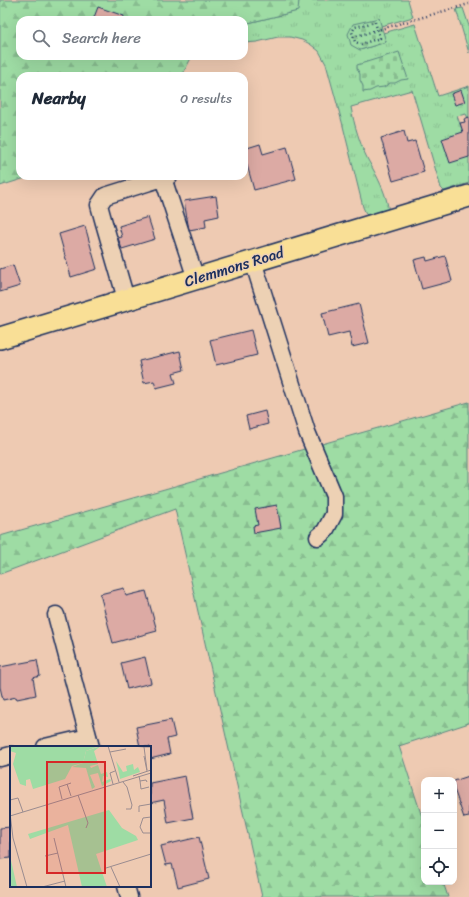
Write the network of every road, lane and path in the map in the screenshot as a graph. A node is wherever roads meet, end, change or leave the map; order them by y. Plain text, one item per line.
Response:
1 (469, 4) edge
2 (378, 30) junction
3 (353, 37) junction
4 (156, 180) edge
5 (167, 180) edge
6 (469, 196) edge
7 (253, 261) junction
8 (196, 279) junction
9 (126, 299) junction
10 (0, 338) edge
11 (318, 537) dead end
12 (56, 615) dead end
13 (90, 742) edge
14 (54, 746) edge
15 (10, 755) edge
16 (0, 758) edge
17 (126, 887) edge
18 (129, 897) edge

1 - 2 path
2 - 3 path
2 - 3 path
2 - 3 path
4 - 9 street
5 - 8 street
6 - 7 main road, Clemmons Road
7 - 8 main road, Clemmons Road
7 - 11 street
8 - 9 main road, Clemmons Road
9 - 10 main road, Clemmons Road
12 - 13 street
13 - 14 street
15 - 16 street
17 - 18 street

